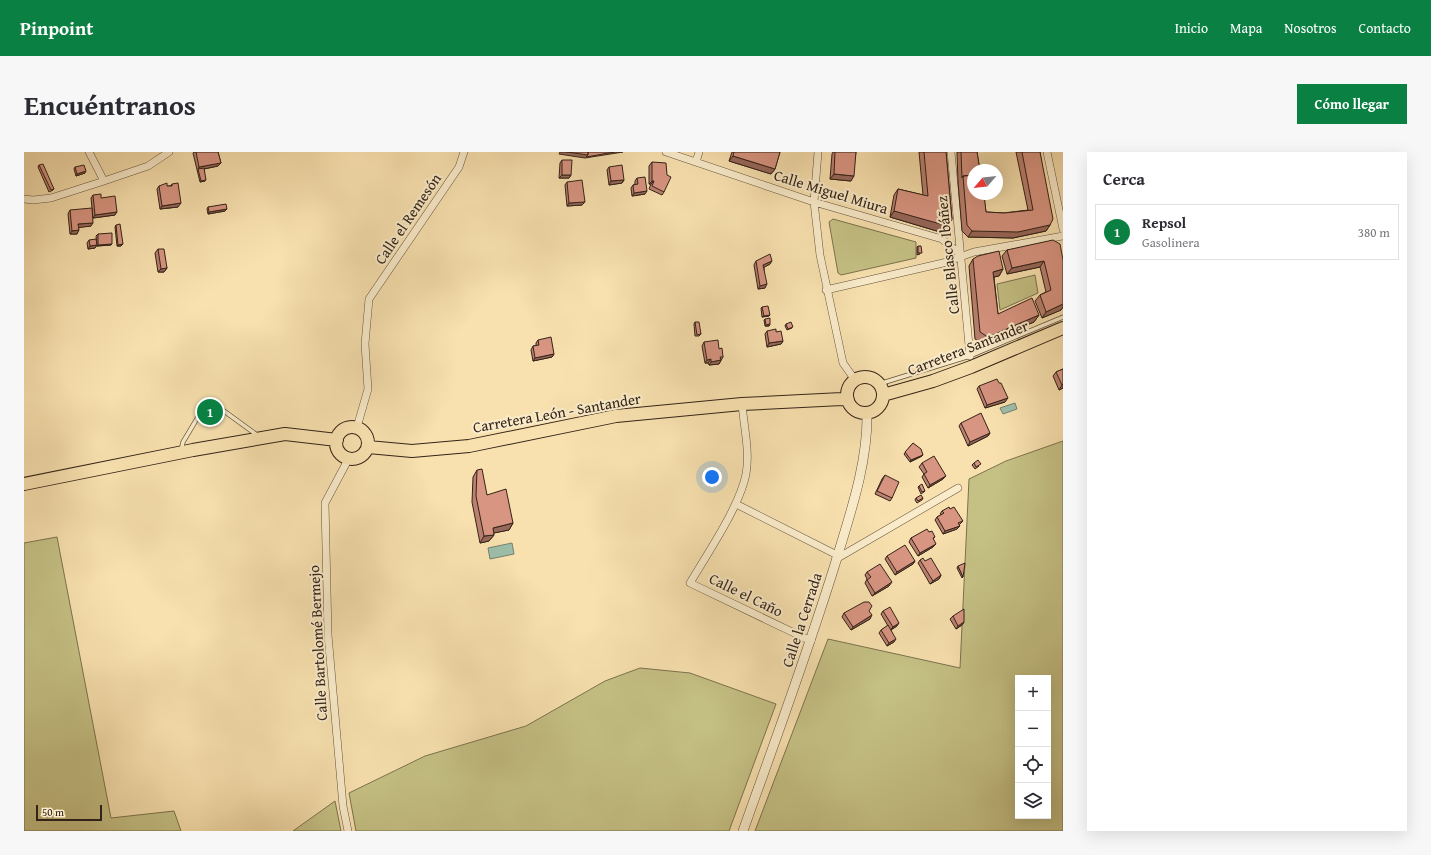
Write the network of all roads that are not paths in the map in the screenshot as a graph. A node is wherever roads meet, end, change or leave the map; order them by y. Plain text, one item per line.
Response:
1 (89, 152) edge
2 (169, 152) edge
3 (464, 152) edge
4 (666, 152) edge
5 (699, 152) edge
6 (818, 152) edge
7 (951, 152) edge
8 (1047, 152) edge
9 (696, 162) junction
10 (104, 181) junction
11 (24, 199) edge
12 (814, 202) junction
13 (1063, 229) edge
14 (1063, 236) edge
15 (961, 256) junction
16 (826, 290) junction
17 (1063, 317) edge
18 (1063, 328) edge
19 (970, 356) junction
20 (855, 380) junction
21 (881, 389) junction
22 (848, 400) junction
23 (742, 404) junction
24 (866, 413) junction
25 (357, 427) junction
26 (261, 438) junction
27 (336, 440) junction
28 (368, 447) junction
29 (180, 453) junction
30 (349, 458) junction
31 (24, 484) edge
32 (958, 488) dead end
33 (736, 504) junction
34 (837, 557) junction
35 (811, 641) junction
36 (348, 831) edge
37 (743, 831) edge

1 - 10 street
2 - 10 street
3 - 25 street, Calle el Remesón
4 - 9 street, Calle Miguel Miura
5 - 9 street
6 - 12 street
7 - 15 street, Calle Blasco Ibáñez
8 - 13 street
9 - 12 street, Calle Miguel Miura
10 - 11 street
12 - 15 street, Calle Miguel Miura
12 - 16 street
14 - 15 street
15 - 16 street
15 - 19 street, Calle Blasco Ibáñez
16 - 20 street
17 - 19 lane, Carretera Santander
18 - 21 highway, Carretera Santander
19 - 21 lane, Carretera Santander
20 - 21 highway
20 - 22 highway
21 - 24 highway
22 - 23 highway, Carretera León - Santander
22 - 24 highway
23 - 28 highway, Carretera León - Santander
23 - 33 street
24 - 34 street, Calle la Cerrada
25 - 27 highway
25 - 28 highway
26 - 27 highway
26 - 29 highway
26 - 29 lane
27 - 30 highway
28 - 30 highway
29 - 31 highway
30 - 36 street, Calle Bartolomé Bermejo
32 - 34 street
33 - 34 street
33 - 35 street, Calle el Caño
34 - 35 street, Calle la Cerrada
35 - 37 street, Calle la Cerrada

